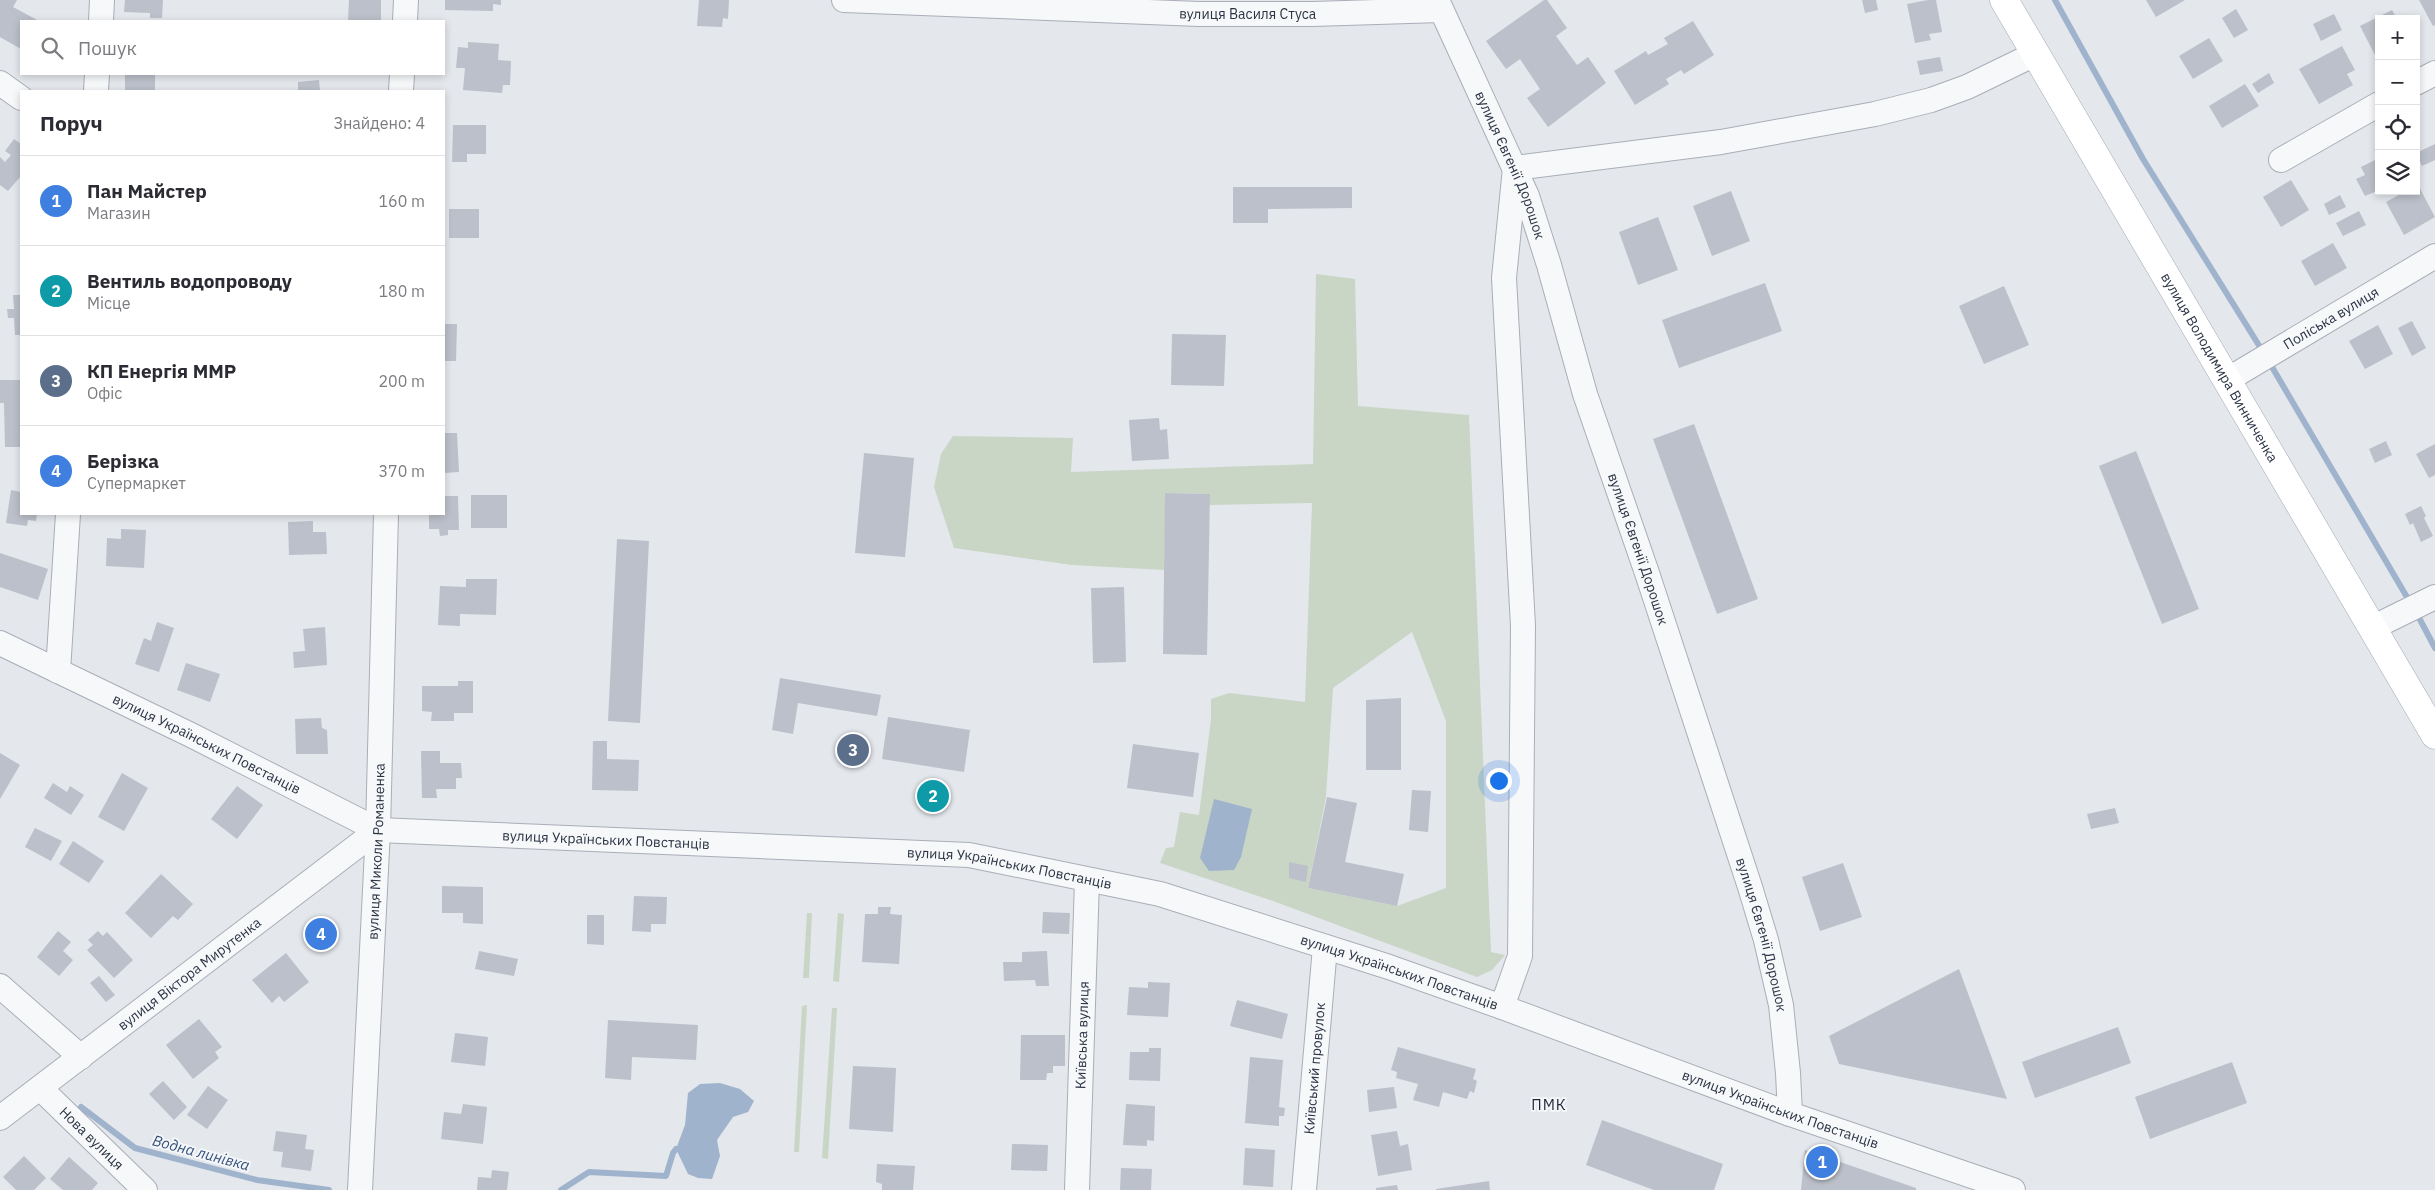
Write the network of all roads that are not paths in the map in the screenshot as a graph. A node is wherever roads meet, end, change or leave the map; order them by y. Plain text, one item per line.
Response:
1 (102, 0) edge
2 (406, 0) edge
3 (844, 0) edge
4 (2004, 0) edge
5 (1439, 5) edge
6 (101, 20) edge
7 (405, 20) edge
8 (2035, 54) junction
9 (2435, 73) edge
10 (97, 75) edge
11 (402, 75) edge
12 (2420, 81) edge
13 (0, 83) edge
14 (96, 90) edge
15 (401, 90) edge
16 (20, 97) edge
17 (2377, 105) edge
18 (2281, 160) dead end
19 (1515, 168) junction
20 (2435, 256) edge
21 (2227, 380) junction
22 (68, 515) edge
23 (386, 515) edge
24 (2435, 597) edge
25 (2372, 628) junction
26 (0, 642) edge
27 (58, 671) junction
28 (2435, 735) edge
29 (378, 830) junction
30 (1087, 880) junction
31 (1325, 947) junction
32 (0, 986) edge
33 (1502, 1007) junction
34 (81, 1057) junction
35 (40, 1088) junction
36 (1790, 1114) junction
37 (0, 1118) edge
38 (144, 1190) edge
39 (360, 1190) edge
40 (1077, 1190) edge
41 (1304, 1190) edge
42 (2012, 1190) edge

1 - 6 street
2 - 7 street
3 - 5 street, вулиця Василя Стуса
4 - 8 main road, вулиця Володимира Винниченка
5 - 19 street, вулиця Євгенії Дорошок
8 - 19 street
8 - 21 main road, вулиця Володимира Винниченка
9 - 12 street
10 - 14 street
11 - 15 street
13 - 16 street
17 - 18 street
19 - 33 street
19 - 36 street, вулиця Євгенії Дорошок
20 - 21 street, Поліська вулиця
21 - 25 main road, вулиця Володимира Винниченка
22 - 27 street
23 - 29 street, вулиця Миколи Романенка
24 - 25 street
25 - 28 main road, вулиця Володимира Винниченка
26 - 27 street, вулиця Українських Повстанців
27 - 29 street, вулиця Українських Повстанців
29 - 30 street, вулиця Українських Повстанців
29 - 34 street, вулиця Віктора Мирутенка
29 - 39 street, вулиця Миколи Романенка
30 - 31 street, вулиця Українських Повстанців
30 - 40 street, Київська вулиця
31 - 33 street, вулиця Українських Повстанців
31 - 41 street, Київський провулок
32 - 34 street
33 - 36 street, вулиця Українських Повстанців
34 - 35 street, вулиця Віктора Мирутенка
35 - 37 street, вулиця Віктора Мирутенка
35 - 38 street, Нова вулиця
36 - 42 street, вулиця Українських Повстанців

